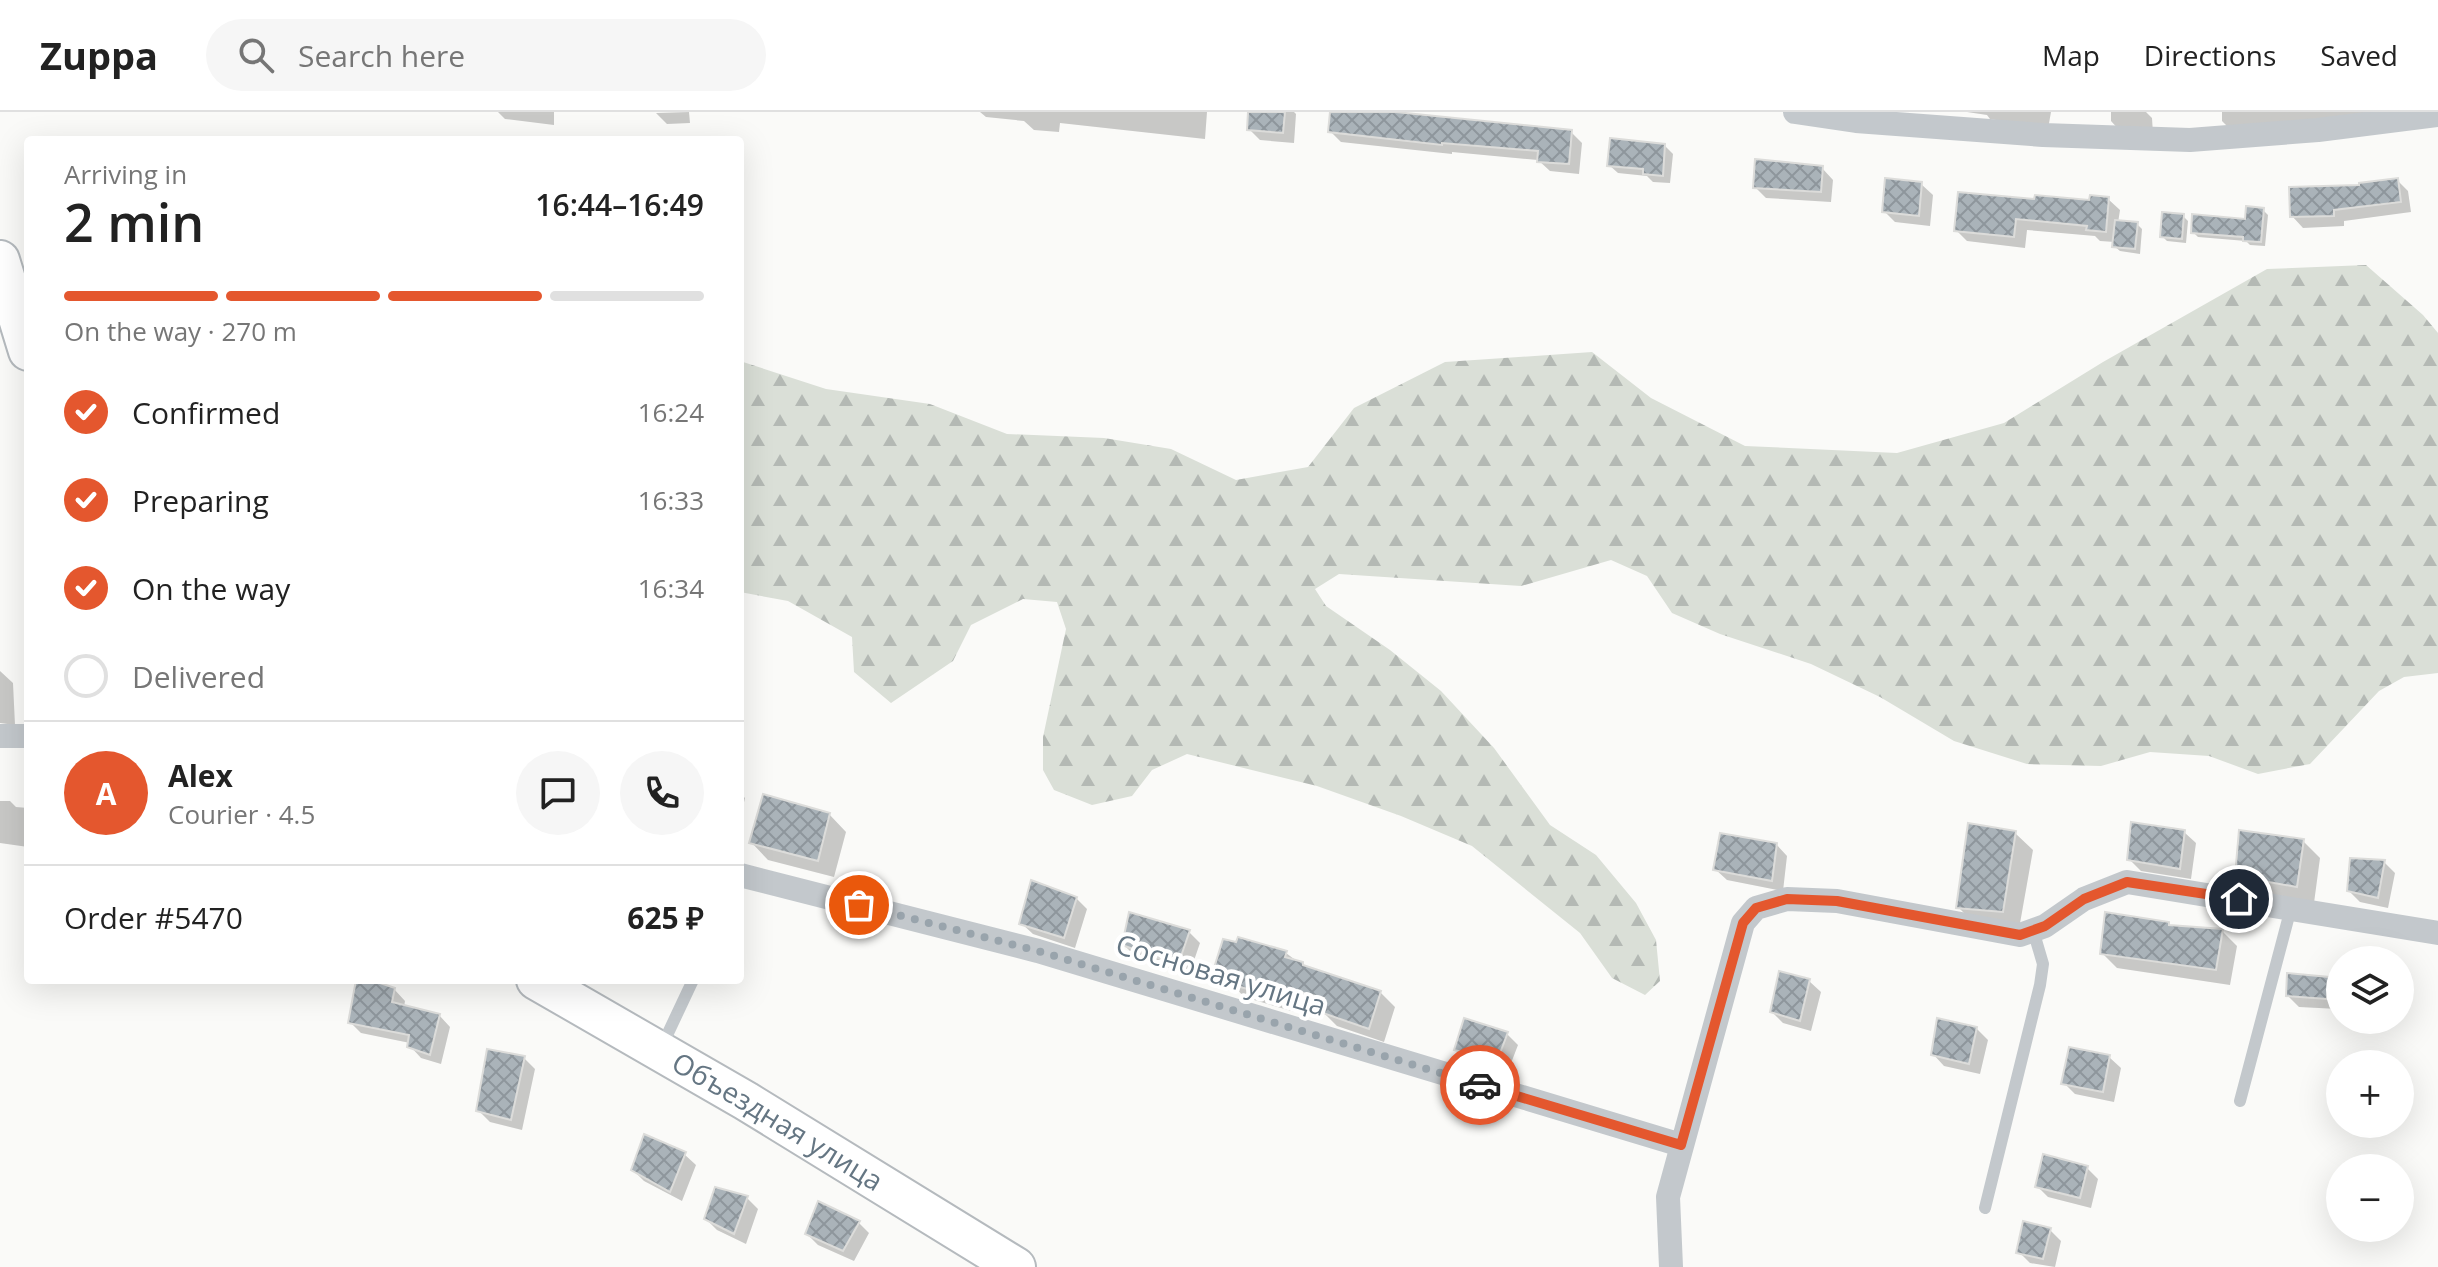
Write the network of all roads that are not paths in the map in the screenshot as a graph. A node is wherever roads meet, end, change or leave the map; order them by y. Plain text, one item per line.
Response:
1 (1795, 112) edge
2 (2438, 115) edge
3 (0, 260) edge
4 (24, 338) edge
5 (0, 736) edge
6 (24, 736) edge
7 (744, 876) edge
8 (2291, 908) junction
9 (2033, 930) junction
10 (2438, 933) edge
11 (543, 984) edge
12 (691, 984) edge
13 (660, 1051) junction
14 (2240, 1101) dead end
15 (1681, 1145) junction
16 (1985, 1208) dead end
17 (1016, 1267) edge
18 (1671, 1267) edge

1 - 2 street
3 - 4 main road
5 - 6 street
7 - 15 street, Сосновая улица
8 - 9 street
8 - 10 street
8 - 14 lane
9 - 15 street
9 - 16 lane
11 - 13 main road, Объездная улица
12 - 13 lane
13 - 17 main road, Объездная улица
15 - 18 street

